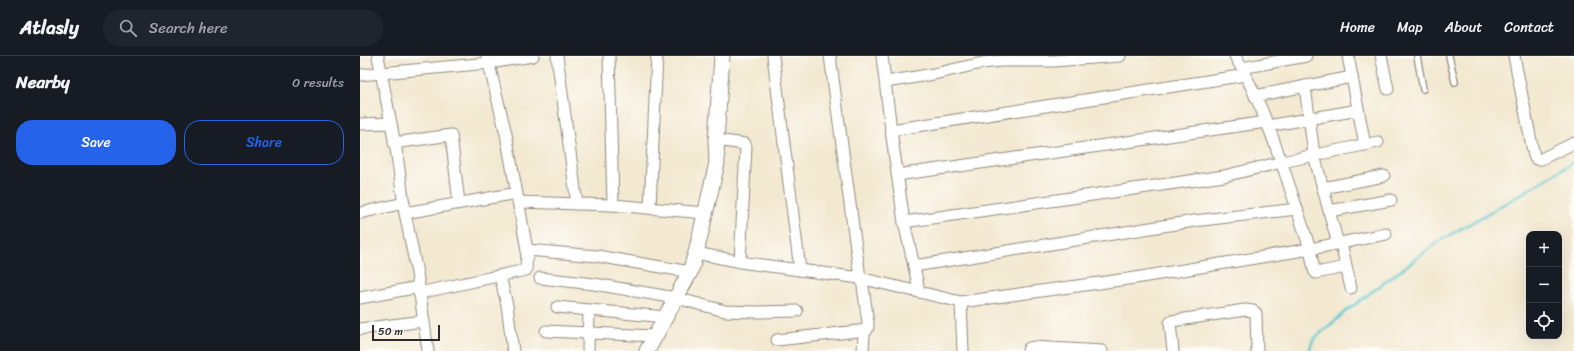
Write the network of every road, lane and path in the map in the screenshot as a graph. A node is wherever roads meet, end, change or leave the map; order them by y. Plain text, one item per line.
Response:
1 (378, 56) edge
2 (533, 56) edge
3 (557, 56) edge
4 (610, 56) edge
5 (658, 56) edge
6 (722, 56) edge
7 (773, 56) edge
8 (830, 56) edge
9 (882, 56) edge
10 (1120, 56) edge
11 (1235, 56) edge
12 (1306, 56) edge
13 (1348, 56) edge
14 (1381, 56) edge
15 (1416, 56) edge
16 (1449, 56) edge
17 (1514, 56) edge
18 (1015, 58) edge
19 (488, 60) edge
20 (1244, 72) junction
21 (381, 73) junction
22 (360, 75) edge
23 (1352, 77) junction
24 (886, 82) junction
25 (1455, 82) dead end
26 (1305, 86) junction
27 (1388, 89) dead end
28 (1423, 89) dead end
29 (1255, 96) junction
30 (1358, 110) junction
31 (1310, 119) junction
32 (390, 123) junction
33 (360, 124) edge
34 (1267, 124) junction
35 (891, 130) junction
36 (716, 140) junction
37 (1378, 142) dead end
38 (394, 143) junction
39 (1574, 143) edge
40 (1365, 145) junction
41 (1314, 155) junction
42 (1282, 162) junction
43 (897, 175) junction
44 (1384, 176) dead end
45 (1323, 188) junction
46 (517, 198) junction
47 (1391, 200) dead end
48 (459, 203) junction
49 (577, 204) junction
50 (613, 205) junction
51 (650, 207) junction
52 (404, 208) junction
53 (1297, 209) junction
54 (1329, 211) junction
55 (360, 213) edge
56 (705, 213) junction
57 (904, 222) junction
58 (1386, 234) dead end
59 (1339, 243) junction
60 (1310, 249) junction
61 (526, 250) junction
62 (696, 253) junction
63 (740, 262) junction
64 (914, 266) junction
65 (1346, 267) junction
66 (800, 270) junction
67 (690, 272) junction
68 (500, 276) junction
69 (540, 278) dead end
70 (861, 278) junction
71 (1351, 288) dead end
72 (419, 290) junction
73 (919, 291) junction
74 (360, 298) edge
75 (676, 298) junction
76 (961, 302) junction
77 (557, 307) dead end
78 (589, 310) junction
79 (797, 311) dead end
80 (666, 317) junction
81 (424, 321) junction
82 (360, 330) edge
83 (546, 330) dead end
84 (867, 330) junction
85 (589, 333) junction
86 (656, 336) junction
87 (777, 340) dead end
88 (1082, 350) edge
89 (428, 351) edge
90 (513, 351) edge
91 (588, 351) edge
92 (647, 351) edge
93 (863, 351) edge
94 (963, 351) edge
95 (1028, 351) edge
96 (1102, 351) edge
97 (1173, 351) edge
98 (1257, 351) edge

1 - 21 street
2 - 19 street
3 - 49 street
4 - 50 street
5 - 51 street
6 - 36 street
7 - 66 street
8 - 70 street
9 - 24 street
10 - 18 street
11 - 20 street
12 - 20 street
13 - 23 street
14 - 27 street
15 - 28 lane
16 - 25 lane
17 - 39 street
18 - 24 street
19 - 21 street
19 - 46 street
20 - 29 street
20 - 35 street
21 - 22 street
21 - 32 street
23 - 26 street
23 - 30 street
24 - 35 street
26 - 29 street
26 - 31 street
29 - 34 street
30 - 31 street
30 - 40 street
31 - 34 street
31 - 41 street
32 - 33 street
32 - 38 street
34 - 42 street
34 - 43 street
35 - 43 street
36 - 56 street
36 - 63 street
37 - 40 street
38 - 48 street
38 - 52 street
40 - 41 street
41 - 42 street
41 - 45 street
42 - 53 street
42 - 57 street
43 - 57 street
44 - 45 street
45 - 54 street
46 - 48 street
46 - 49 street
46 - 61 street
47 - 54 street
48 - 52 street
49 - 50 street
50 - 51 street
51 - 56 street
52 - 55 street
52 - 72 street
53 - 60 street
53 - 64 street
54 - 59 street
56 - 62 street
57 - 64 street
58 - 59 street
59 - 60 street
59 - 65 street
60 - 65 street
60 - 76 street
61 - 67 street
61 - 68 street
62 - 63 street
62 - 67 street
63 - 66 street
64 - 73 street
65 - 71 street
66 - 70 street
67 - 75 street
68 - 72 street
68 - 90 street
69 - 75 street
70 - 73 street
70 - 84 street
72 - 74 street
72 - 81 street
73 - 76 street
75 - 79 street
75 - 80 street
76 - 94 street
77 - 78 street
78 - 80 street
78 - 85 street
80 - 86 street
81 - 82 street
81 - 89 street
83 - 85 street
84 - 87 street
84 - 93 street
85 - 86 street
85 - 91 street
86 - 92 street
88 - 95 street
88 - 96 street
97 - 98 street

